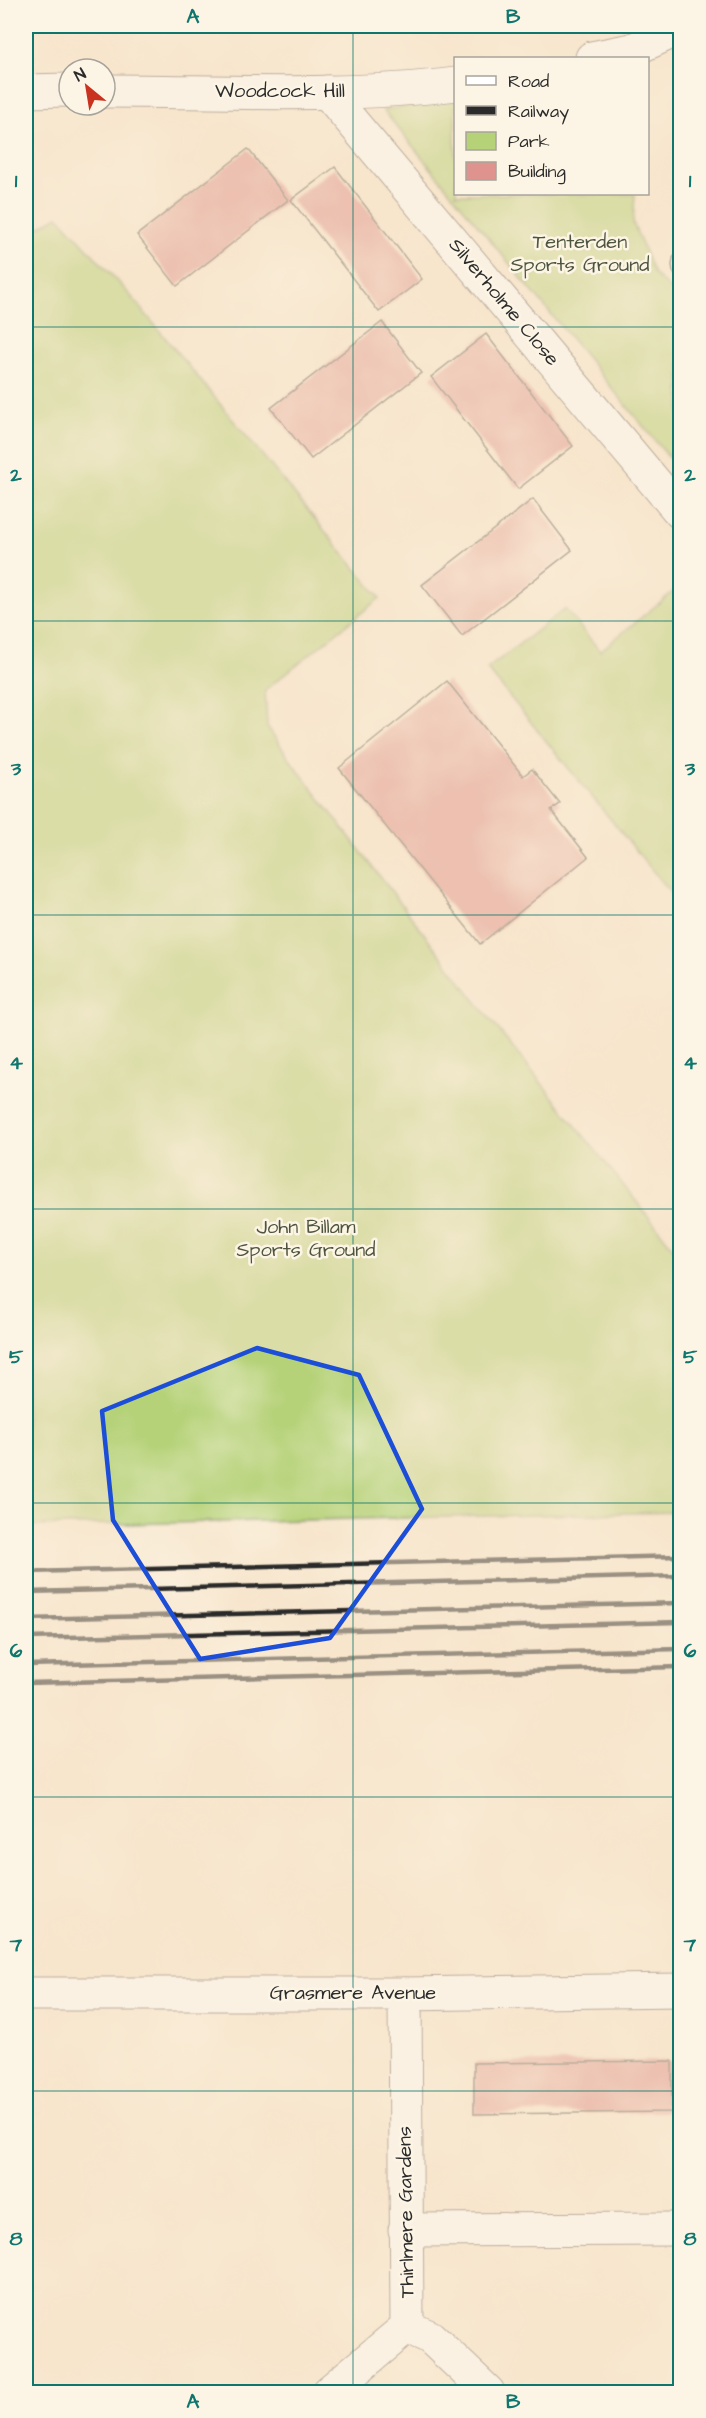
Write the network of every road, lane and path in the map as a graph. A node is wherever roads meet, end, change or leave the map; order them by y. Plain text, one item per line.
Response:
1 (681, 28) edge
2 (597, 57) edge
3 (454, 84) edge
4 (57, 90) edge
5 (26, 91) edge
6 (117, 91) edge
7 (327, 92) junction
8 (681, 512) edge
9 (681, 1990) edge
10 (26, 1994) edge
11 (405, 1994) junction
12 (681, 2229) edge
13 (405, 2230) junction
14 (407, 2327) junction
15 (329, 2392) edge
16 (488, 2392) edge

1 - 2 street
3 - 7 street, Woodcock Hill
4 - 5 street
6 - 7 street, Woodcock Hill
7 - 8 street, Silverholme Close
9 - 11 street, Grasmere Avenue
10 - 11 street, Grasmere Avenue
11 - 13 street, Thirlmere Gardens
12 - 13 street
13 - 14 street, Thirlmere Gardens
14 - 15 street, Thirlmere Gardens
14 - 16 street

